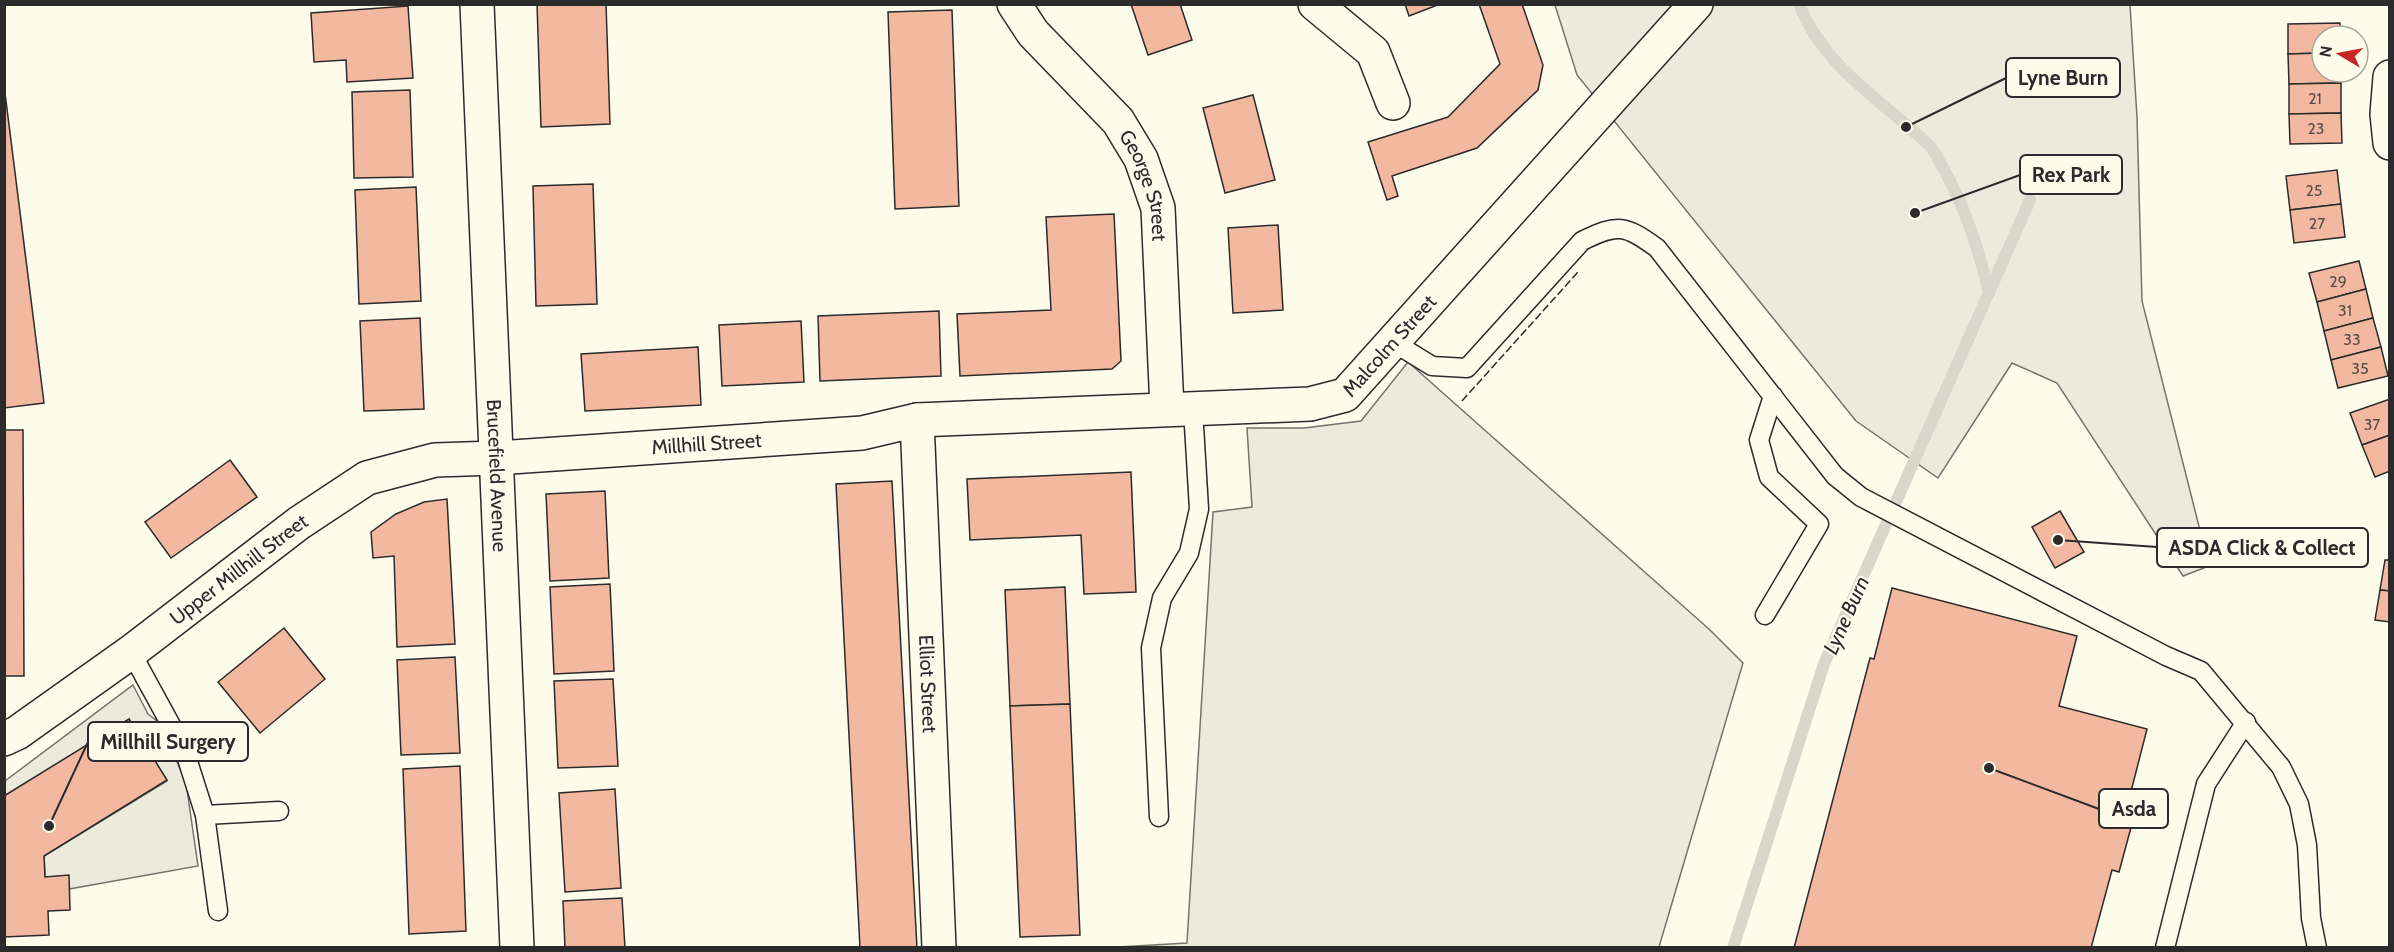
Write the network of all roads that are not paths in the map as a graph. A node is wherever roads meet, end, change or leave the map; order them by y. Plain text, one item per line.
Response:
1 (477, 4) edge
2 (1014, 4) edge
3 (1315, 4) edge
4 (1696, 4) edge
5 (2390, 77) edge
6 (1393, 103) dead end
7 (2390, 143) edge
8 (1393, 342) junction
9 (1773, 396) junction
10 (1180, 409) junction
11 (917, 420) junction
12 (496, 458) junction
13 (1765, 615) dead end
14 (131, 652) junction
15 (2246, 722) junction
16 (4, 739) edge
17 (279, 811) dead end
18 (205, 815) junction
19 (1159, 817) dead end
20 (218, 911) dead end
21 (517, 948) edge
22 (939, 948) edge
23 (2165, 948) edge
24 (2317, 948) edge

1 - 12 street, Brucefield Avenue
2 - 10 street, George Street
3 - 6 street
4 - 8 street, Malcolm Street
5 - 7 street
8 - 9 lane
8 - 10 street, Malcolm Street
9 - 13 lane
9 - 15 lane
10 - 11 street, Malcolm Street
10 - 19 lane
11 - 12 street, Millhill Street
11 - 22 street, Elliot Street
12 - 14 street, Upper Millhill Street
12 - 21 street, Brucefield Avenue
14 - 16 street, Upper Millhill Street
14 - 18 lane
15 - 23 lane
15 - 24 lane
17 - 18 lane
18 - 20 lane

